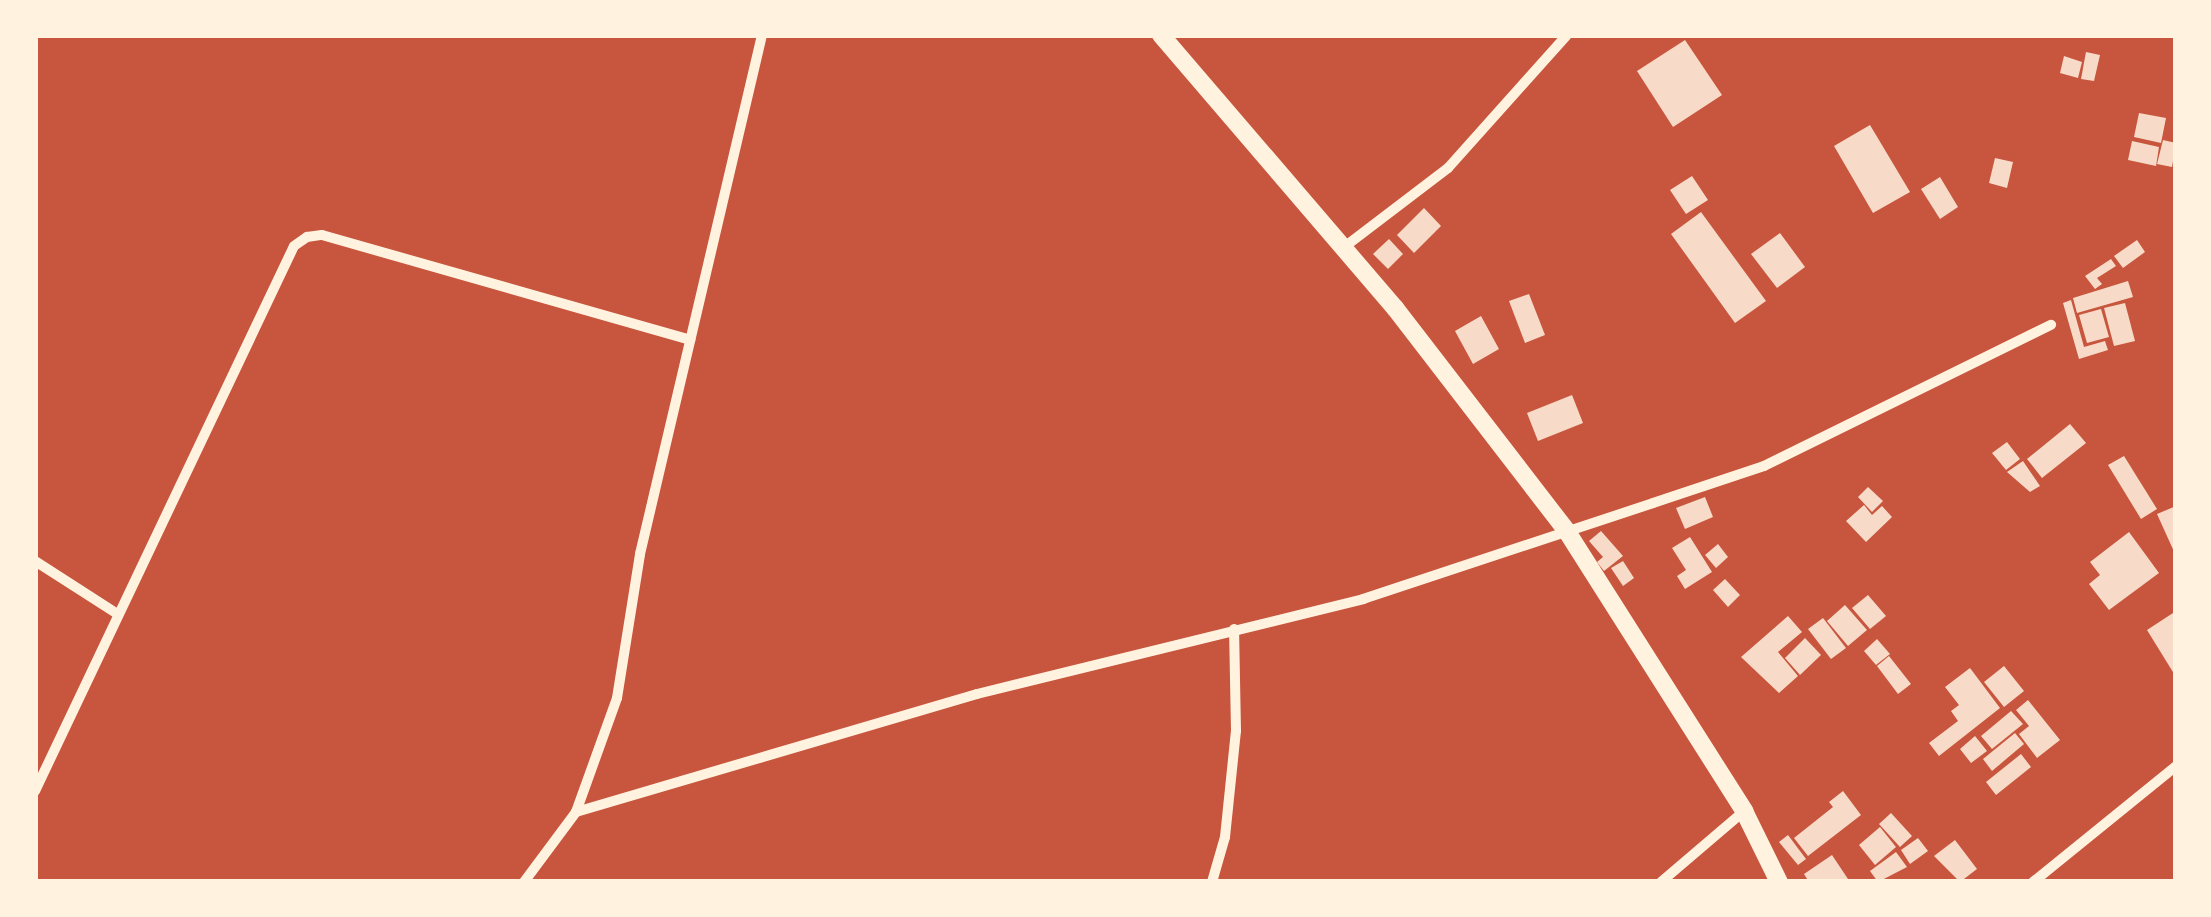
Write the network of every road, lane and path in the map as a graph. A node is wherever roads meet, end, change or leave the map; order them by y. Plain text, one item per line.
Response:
1 (762, 35) edge
2 (1161, 35) edge
3 (1567, 35) edge
4 (1343, 248) junction
5 (2052, 325) dead end
6 (690, 340) junction
7 (1566, 530) junction
8 (35, 561) edge
9 (116, 613) junction
10 (1234, 629) junction
11 (2176, 766) edge
12 (35, 791) edge
13 (576, 812) junction
14 (1744, 812) junction
15 (524, 882) edge
16 (1212, 882) edge
17 (1661, 882) edge
18 (1779, 882) edge
19 (2033, 882) edge

1 - 6 street
2 - 4 street
3 - 4 street
4 - 7 street
5 - 7 street
6 - 9 street
6 - 13 street
7 - 10 street
7 - 14 street
8 - 9 street
9 - 12 street
10 - 13 street
10 - 16 street
11 - 19 street
13 - 15 street
14 - 17 street
14 - 18 street

